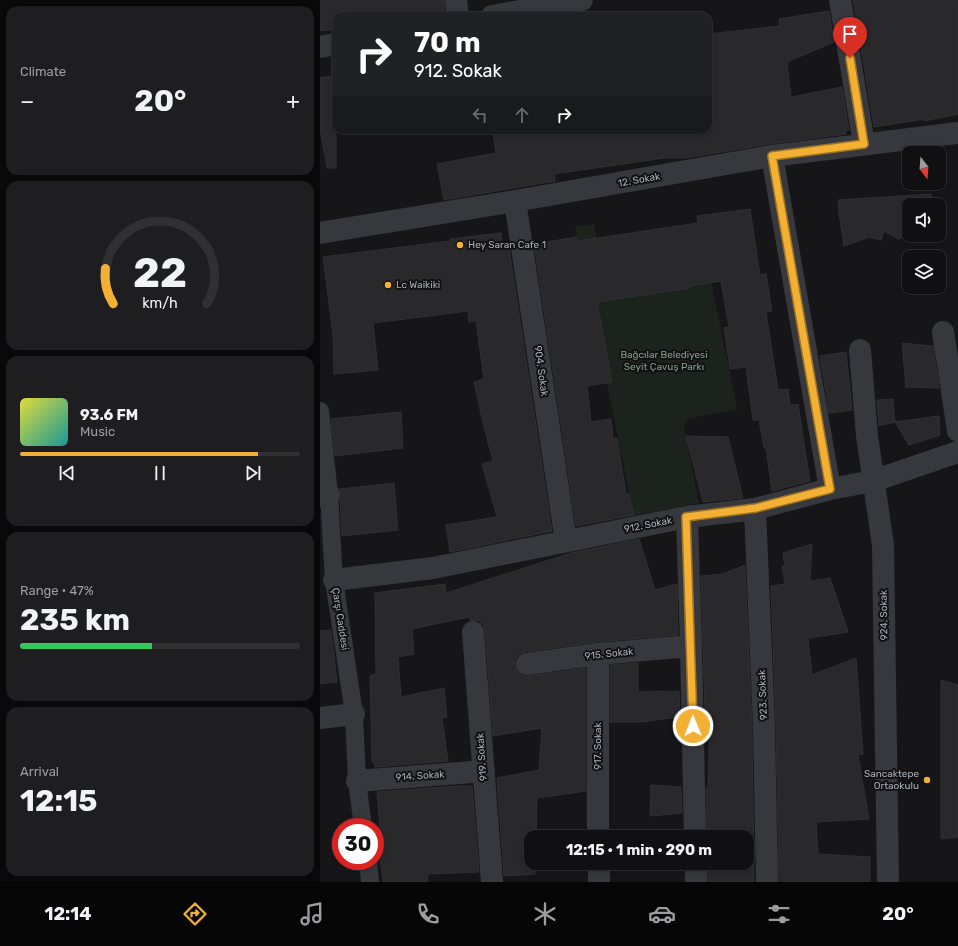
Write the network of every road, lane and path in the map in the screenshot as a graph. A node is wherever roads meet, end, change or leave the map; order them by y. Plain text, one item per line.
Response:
1 (456, 0) edge
2 (582, 0) edge
3 (840, 0) edge
4 (458, 12) edge
5 (514, 12) edge
6 (332, 45) edge
7 (320, 47) edge
8 (958, 133) edge
9 (864, 144) junction
10 (772, 156) junction
11 (515, 201) junction
12 (320, 233) edge
13 (943, 332) dead end
14 (860, 350) dead end
15 (320, 411) edge
16 (958, 431) edge
17 (958, 452) edge
18 (872, 481) junction
19 (830, 489) junction
20 (324, 495) edge
21 (756, 508) junction
22 (686, 517) junction
23 (566, 541) junction
24 (334, 580) junction
25 (473, 632) dead end
26 (691, 646) junction
27 (598, 654) junction
28 (527, 664) dead end
29 (354, 714) junction
30 (320, 718) edge
31 (484, 771) junction
32 (357, 781) junction
33 (362, 818) edge
34 (598, 830) edge
35 (695, 830) edge
36 (369, 870) edge
37 (599, 870) edge
38 (696, 870) edge
39 (370, 882) edge
40 (492, 882) edge
41 (599, 882) edge
42 (696, 882) edge
43 (767, 882) edge
44 (888, 882) edge

1 - 4 street
2 - 5 street
3 - 9 street
6 - 7 street
8 - 9 street, 12. Sokak
9 - 10 street, 12. Sokak
10 - 11 street, 12. Sokak
10 - 19 street
11 - 12 street, 12. Sokak
11 - 23 street, 904. Sokak
13 - 16 street
14 - 18 street, 924. Sokak
15 - 20 street, Çarşı Caddesi
17 - 18 street, 912. Sokak
18 - 19 street, 912. Sokak
18 - 44 street, 924. Sokak
19 - 21 street, 912. Sokak
20 - 24 street, Çarşı Caddesi
21 - 22 street, 912. Sokak
21 - 43 street, 923. Sokak
22 - 23 street, 912. Sokak
22 - 26 street
23 - 24 street, 912. Sokak
24 - 29 street, Çarşı Caddesi
25 - 31 street, 919. Sokak
26 - 27 street, 915. Sokak
26 - 35 street
27 - 28 street, 915. Sokak
27 - 34 street, 917. Sokak
29 - 30 street
29 - 32 street, Çarşı Caddesi
31 - 32 street, 914. Sokak
31 - 40 street, 919. Sokak
32 - 33 street, Çarşı Caddesi
36 - 39 street
37 - 41 street
38 - 42 street

